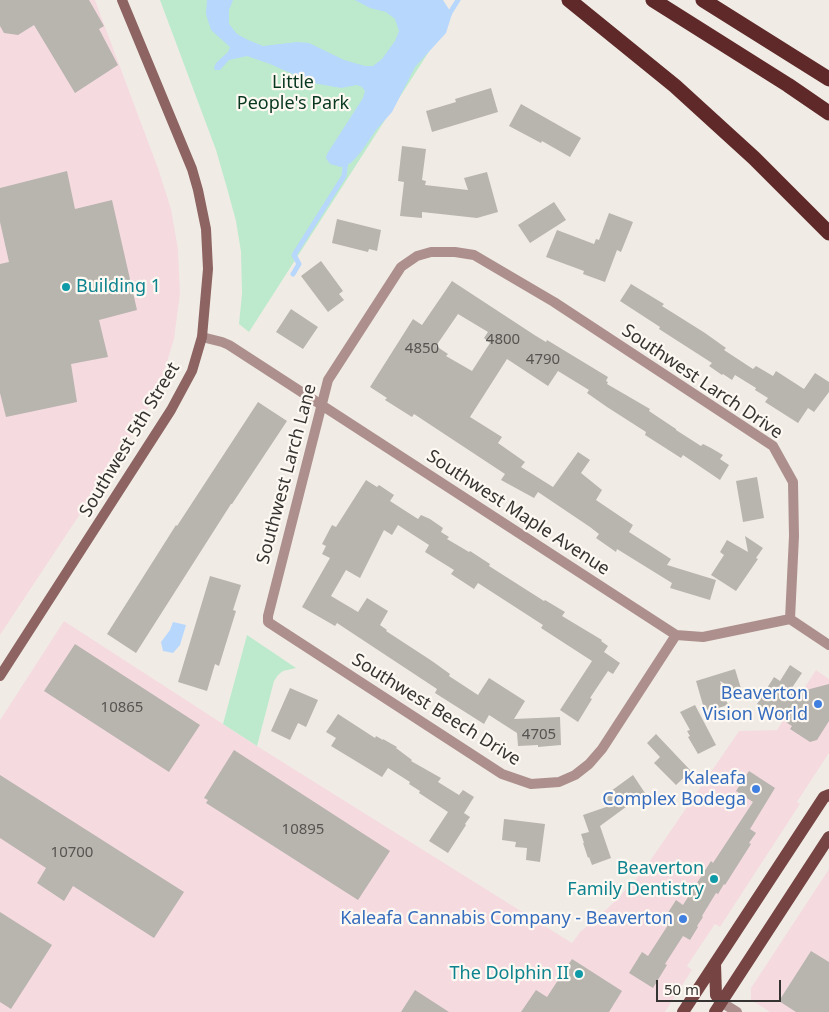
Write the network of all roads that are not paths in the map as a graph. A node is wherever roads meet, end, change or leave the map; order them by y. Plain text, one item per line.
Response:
1 (122, 0) edge
2 (569, 0) edge
3 (653, 0) edge
4 (703, 0) edge
5 (829, 79) edge
6 (829, 113) edge
7 (829, 232) edge
8 (489, 263) joint
9 (202, 337) junction
10 (322, 405) junction
11 (790, 619) junction
12 (268, 622) joint
13 (676, 635) junction
14 (829, 645) edge
15 (0, 676) edge
16 (829, 795) edge
17 (829, 837) edge
18 (715, 964) junction
19 (718, 1007) edge
20 (683, 1012) edge
21 (736, 1012) edge

1 - 9 street, Southwest 5th Street
2 - 7 highway
3 - 6 highway
4 - 5 highway
8 - 10 street, Southwest Larch Lane
8 - 11 street, Southwest Larch Drive
9 - 10 street, Southwest Maple Avenue
9 - 15 street, Southwest 5th Street
10 - 12 street, Southwest Larch Lane
10 - 13 street, Southwest Maple Avenue
11 - 13 street, Southwest Maple Avenue
11 - 14 street
12 - 13 street, Southwest Beech Drive
16 - 18 main road
17 - 19 main road
18 - 19 main road
18 - 20 main road
19 - 21 street

